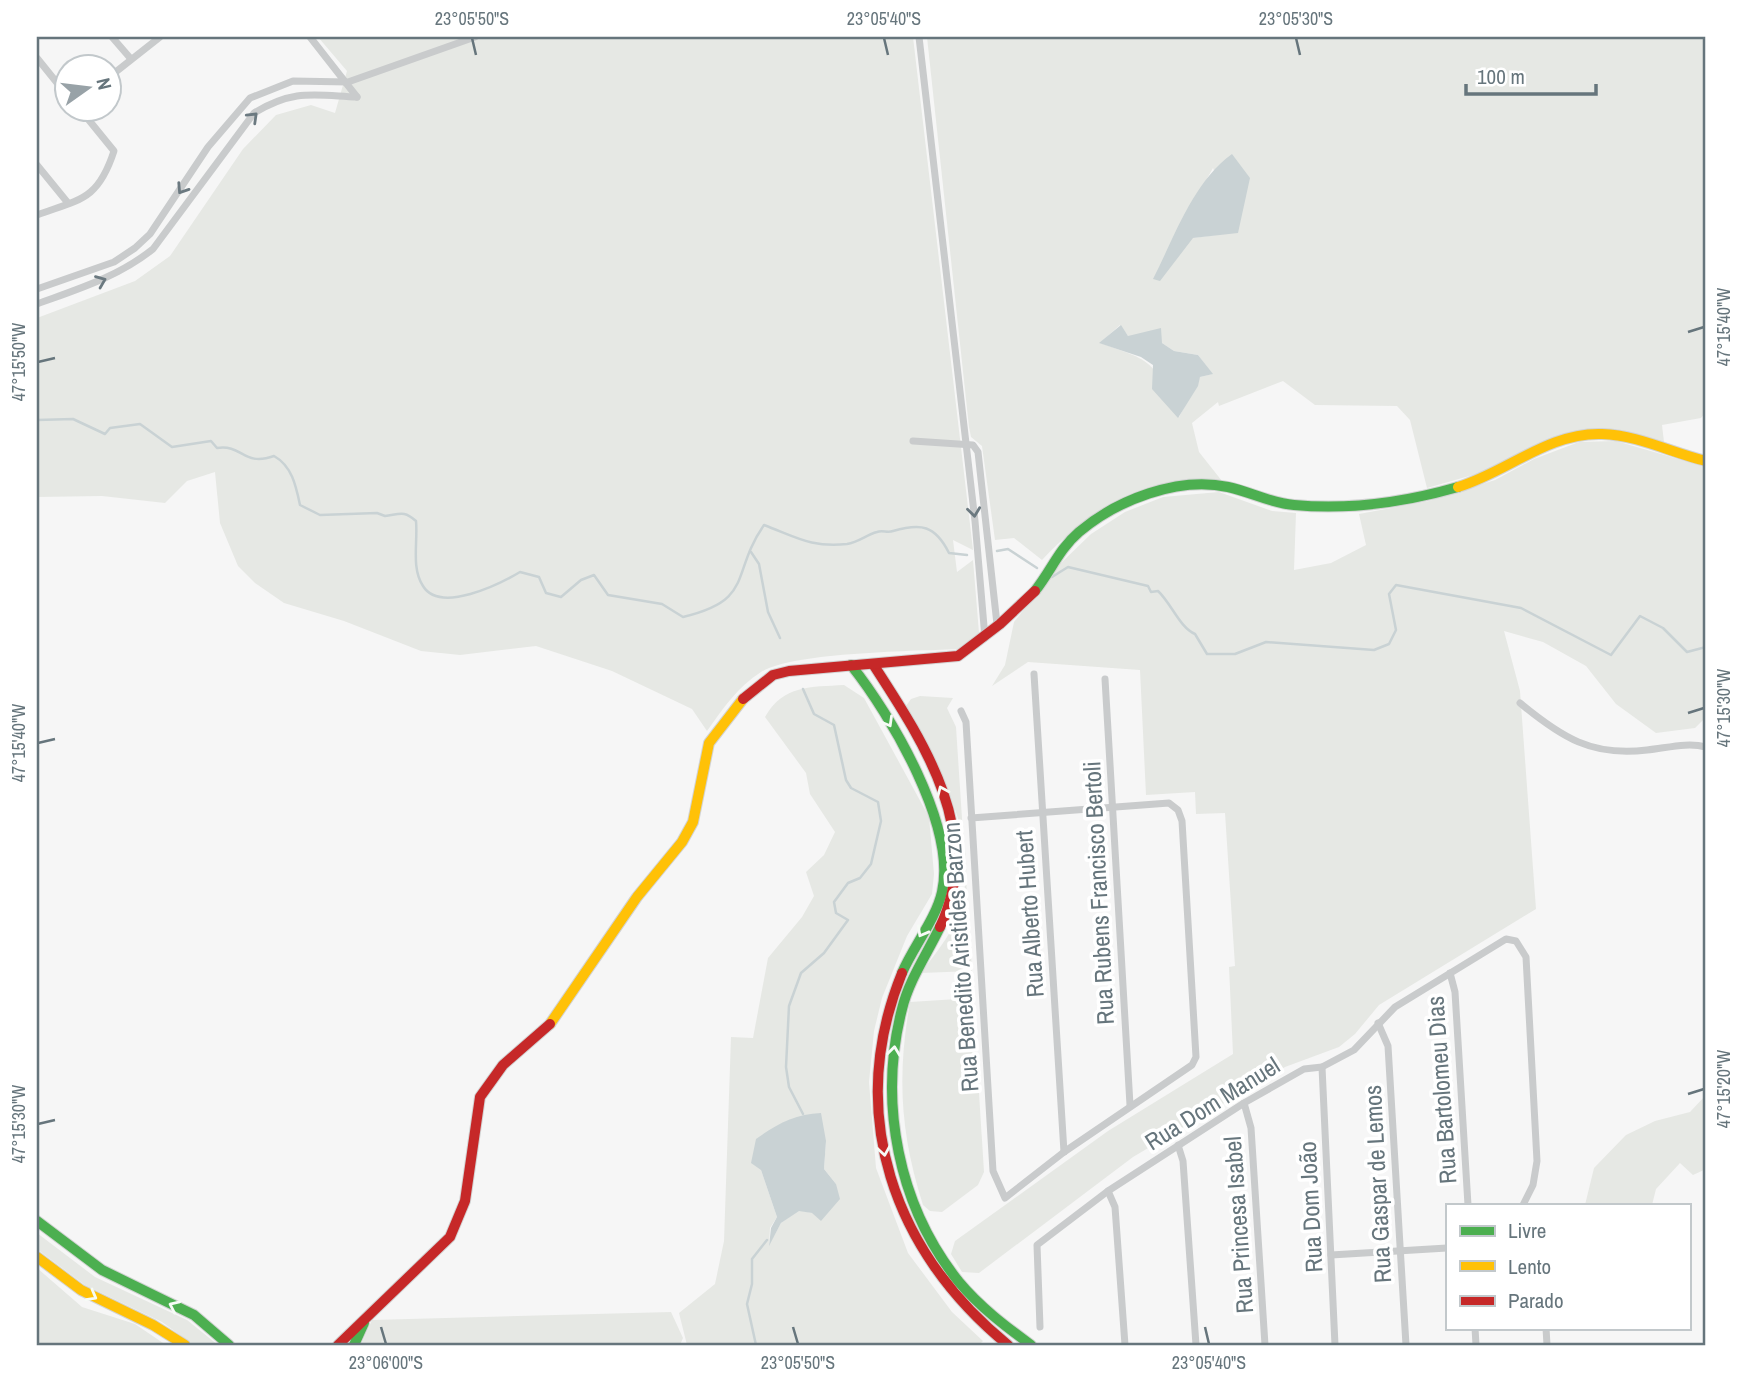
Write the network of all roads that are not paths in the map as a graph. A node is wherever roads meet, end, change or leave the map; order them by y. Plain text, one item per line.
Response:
1 (112, 37) edge
2 (160, 37) edge
3 (310, 37) edge
4 (475, 37) edge
5 (919, 37) edge
6 (37, 58) edge
7 (131, 59) junction
8 (122, 66) edge
9 (52, 77) edge
10 (348, 82) junction
11 (90, 122) edge
12 (37, 165) edge
13 (68, 203) junction
14 (37, 215) edge
15 (37, 289) edge
16 (37, 304) edge
17 (913, 441) dead end
18 (965, 444) junction
19 (1706, 461) edge
20 (997, 624) junction
21 (985, 638) junction
22 (873, 664) junction
23 (851, 665) junction
24 (1034, 674) dead end
25 (1105, 679) dead end
26 (886, 685) junction
27 (872, 691) junction
28 (1520, 703) dead end
29 (961, 711) dead end
30 (1706, 747) edge
31 (1112, 808) junction
32 (1042, 813) junction
33 (971, 818) junction
34 (1450, 973) junction
35 (1378, 1023) junction
36 (1322, 1067) junction
37 (1244, 1103) junction
38 (1130, 1105) junction
39 (1178, 1145) junction
40 (1064, 1152) junction
41 (1108, 1191) junction
42 (1468, 1204) edge
43 (1524, 1204) edge
44 (37, 1221) edge
45 (928, 1236) junction
46 (917, 1243) junction
47 (934, 1248) junction
48 (1446, 1248) edge
49 (1400, 1251) junction
50 (924, 1254) junction
51 (1331, 1255) junction
52 (37, 1257) edge
53 (970, 1295) junction
54 (960, 1302) junction
55 (979, 1305) junction
56 (969, 1312) junction
57 (369, 1313) junction
58 (1040, 1327) dead end
59 (185, 1345) edge
60 (229, 1345) edge
61 (338, 1345) edge
62 (354, 1345) edge
63 (1008, 1345) edge
64 (1031, 1345) edge
65 (1125, 1345) edge
66 (1196, 1345) edge
67 (1265, 1345) edge
68 (1335, 1345) edge
69 (1406, 1345) edge

1 - 7 street
2 - 7 street
3 - 10 street
4 - 10 street
5 - 18 street
6 - 9 street
7 - 8 street
10 -> 15 street
16 -> 10 street
11 - 13 street
12 - 13 street
13 - 14 street
17 - 18 street
18 - 20 street
18 -> 21 street
19 - 20 main road
20 - 21 main road
21 - 22 main road
22 - 23 main road
22 - 26 main road
23 - 27 main road
23 - 57 main road
24 - 32 street, Rua Alberto Hubert
25 - 31 street, Rua Rubens Francisco Bertoli
26 - 27 street
45 -> 26 main road
27 -> 46 main road
28 - 30 street
29 - 33 street, Rua Benedito Aristides Barzon
31 - 32 street
31 - 38 street, Rua Rubens Francisco Bertoli
31 - 38 street
32 - 33 street
32 - 40 street, Rua Alberto Hubert
33 - 40 street, Rua Benedito Aristides Barzon
34 - 35 street, Rua Dom Manuel
34 - 42 street, Rua Bartolomeu Dias
34 - 43 street, Rua Dom Manuel
35 - 36 street, Rua Dom Manuel
35 - 49 street, Rua Gaspar de Lemos
36 - 37 street, Rua Dom Manuel
36 - 51 street, Rua Dom João
37 - 39 street, Rua Dom Manuel
37 - 67 street, Rua Princesa Isabel
38 - 40 street
39 - 41 street, Rua Dom Manuel
39 - 66 street
41 - 58 street, Rua Dom Manuel
41 - 65 street
60 -> 44 main road
45 - 46 main road
45 - 47 main road
46 - 50 main road
47 - 50 main road
47 - 53 main road
48 - 49 street
49 - 51 street
49 - 69 street, Rua Gaspar de Lemos
50 - 54 main road
51 - 68 street, Rua Dom João
52 -> 59 main road
53 - 54 main road
53 - 55 main road
54 - 56 main road
55 - 56 main road
55 - 64 main road
56 - 63 main road
57 - 61 main road
57 - 62 main road

